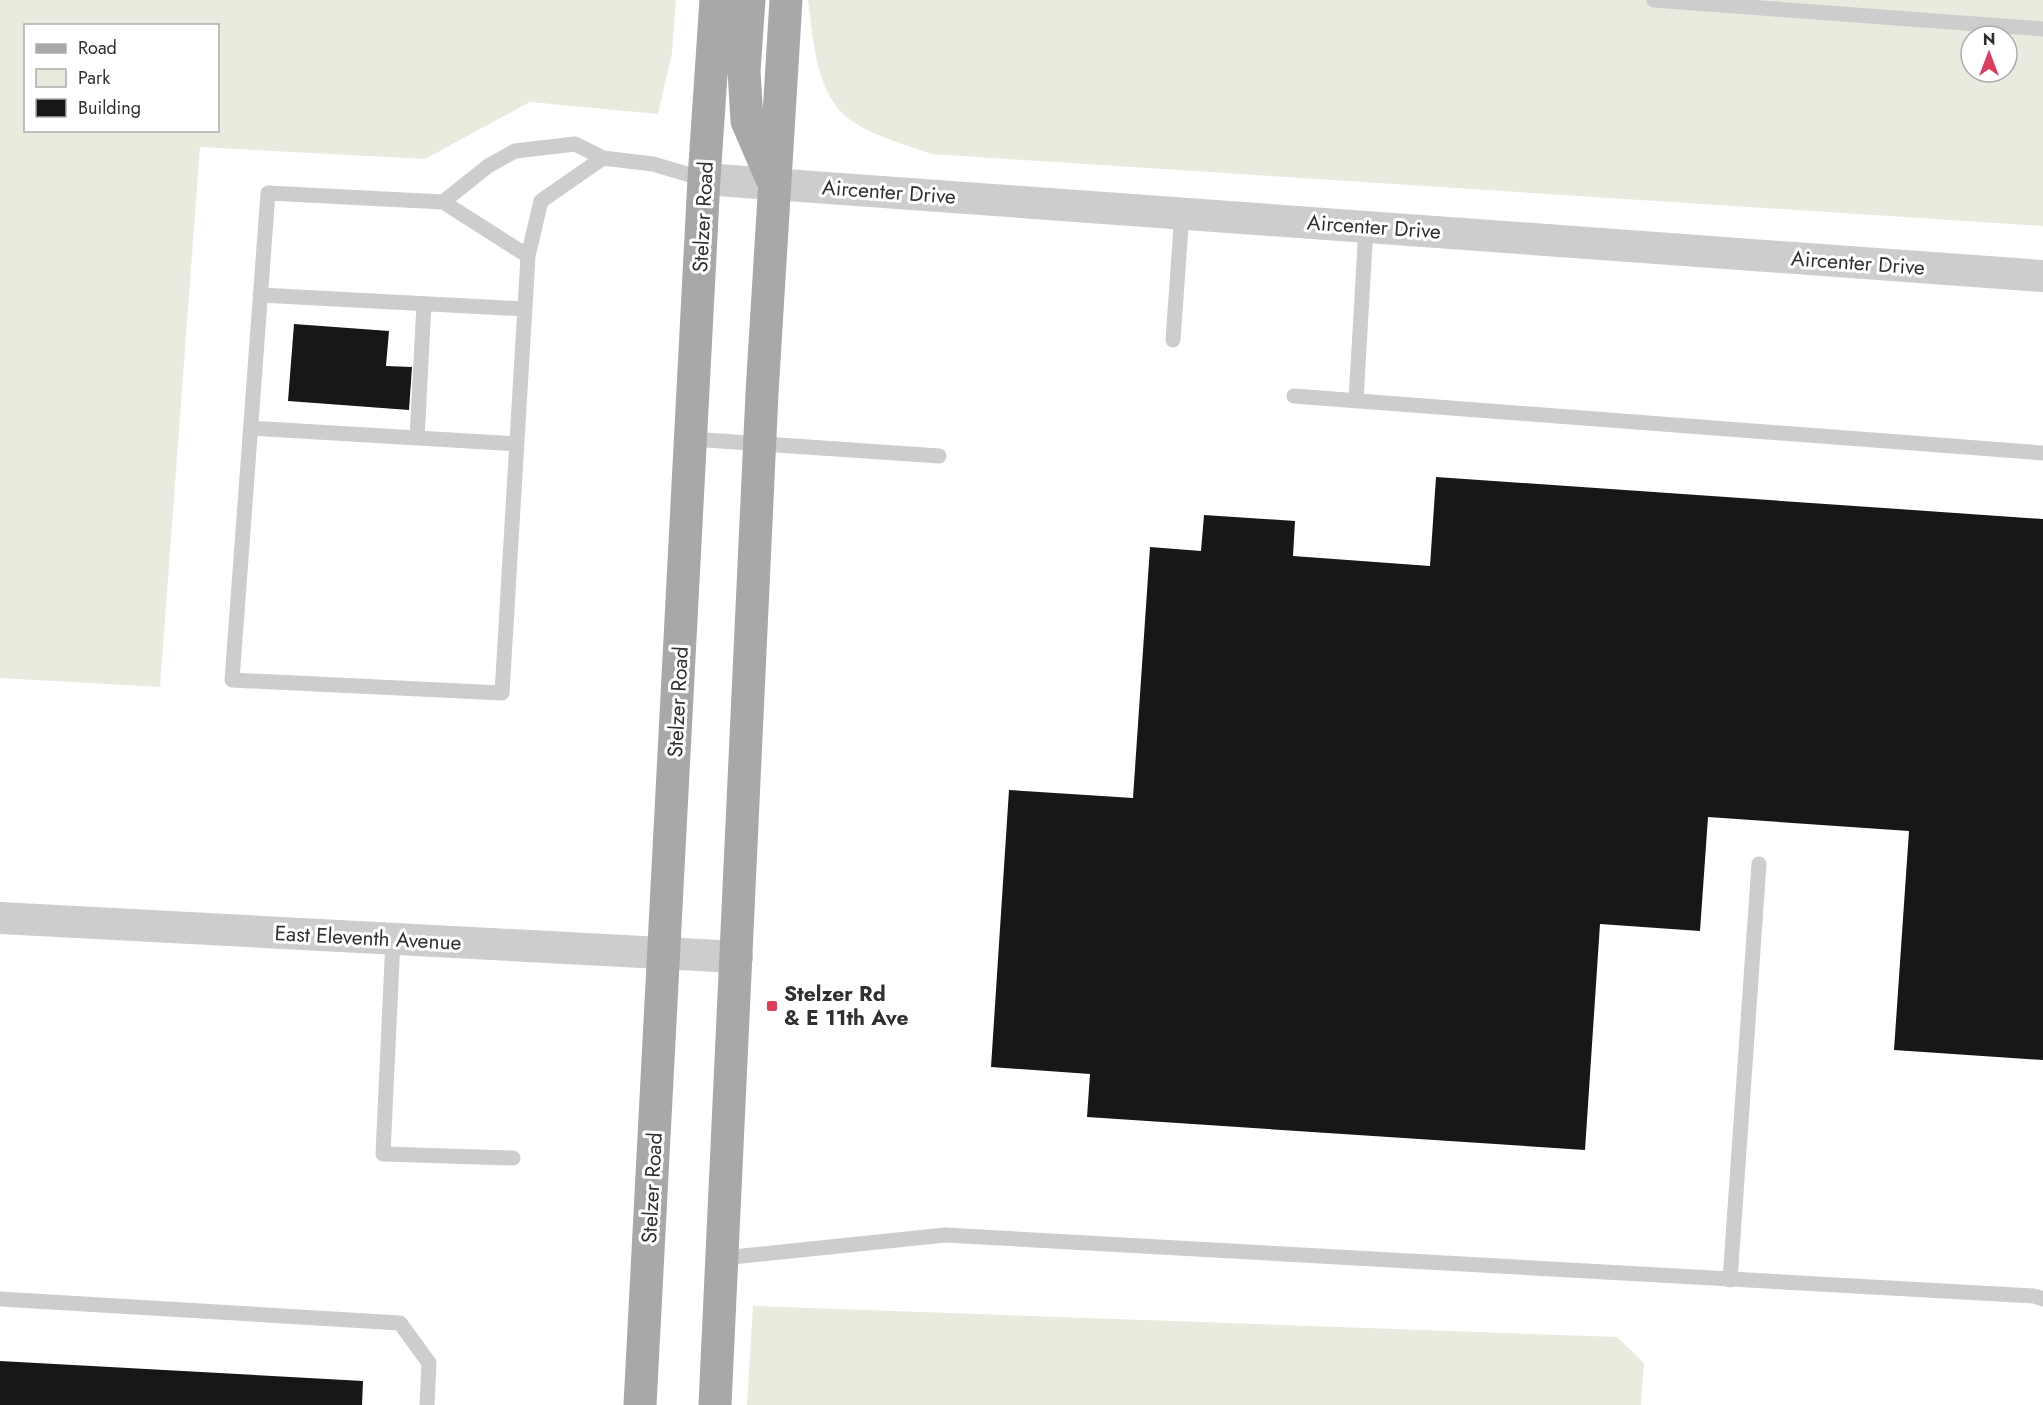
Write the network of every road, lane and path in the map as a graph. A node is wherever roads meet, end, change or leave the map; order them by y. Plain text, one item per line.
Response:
1 (716, 0) edge
2 (750, 0) edge
3 (786, 0) edge
4 (1654, 0) edge
5 (2043, 29) edge
6 (603, 158) junction
7 (705, 179) junction
8 (774, 183) junction
9 (443, 202) junction
10 (1182, 213) junction
11 (1366, 227) junction
12 (528, 256) junction
13 (2043, 276) edge
14 (260, 295) junction
15 (424, 304) junction
16 (525, 309) junction
17 (1173, 340) dead end
18 (1294, 396) dead end
19 (1356, 401) junction
20 (250, 428) junction
21 (417, 438) junction
22 (691, 439) junction
23 (760, 443) junction
24 (517, 444) junction
25 (2043, 453) edge
26 (939, 456) dead end
27 (1759, 864) dead end
28 (0, 918) edge
29 (393, 939) junction
30 (665, 954) junction
31 (736, 957) junction
32 (513, 1158) dead end
33 (723, 1258) junction
34 (1730, 1280) junction
35 (0, 1299) edge
36 (2043, 1299) edge
37 (427, 1405) edge
38 (640, 1405) edge
39 (715, 1405) edge

1 - 7 main road, Stelzer Road
2 - 8 main road
3 - 8 main road
4 - 5 lane
6 - 7 lane
6 - 9 lane
6 - 12 lane
7 - 8 street, Aircenter Drive
7 - 22 main road, Stelzer Road
8 - 10 street, Aircenter Drive
8 - 23 main road
9 - 12 lane
9 - 14 lane
10 - 11 street, Aircenter Drive
10 - 17 lane
11 - 13 street, Aircenter Drive
11 - 19 lane
12 - 16 lane
14 - 15 lane
14 - 20 lane
15 - 16 lane
15 - 21 lane
16 - 24 lane
18 - 19 lane
19 - 25 lane
20 - 21 lane
20 - 24 lane
21 - 24 lane
22 - 23 lane
22 - 30 main road, Stelzer Road
23 - 26 lane
23 - 31 main road
27 - 34 lane
28 - 29 street, East Eleventh Avenue
29 - 30 street, East Eleventh Avenue
29 - 32 lane
30 - 31 street, East Eleventh Avenue
30 - 38 main road, Stelzer Road
31 - 33 main road
33 - 34 lane
33 - 39 main road
34 - 36 lane
35 - 37 lane

